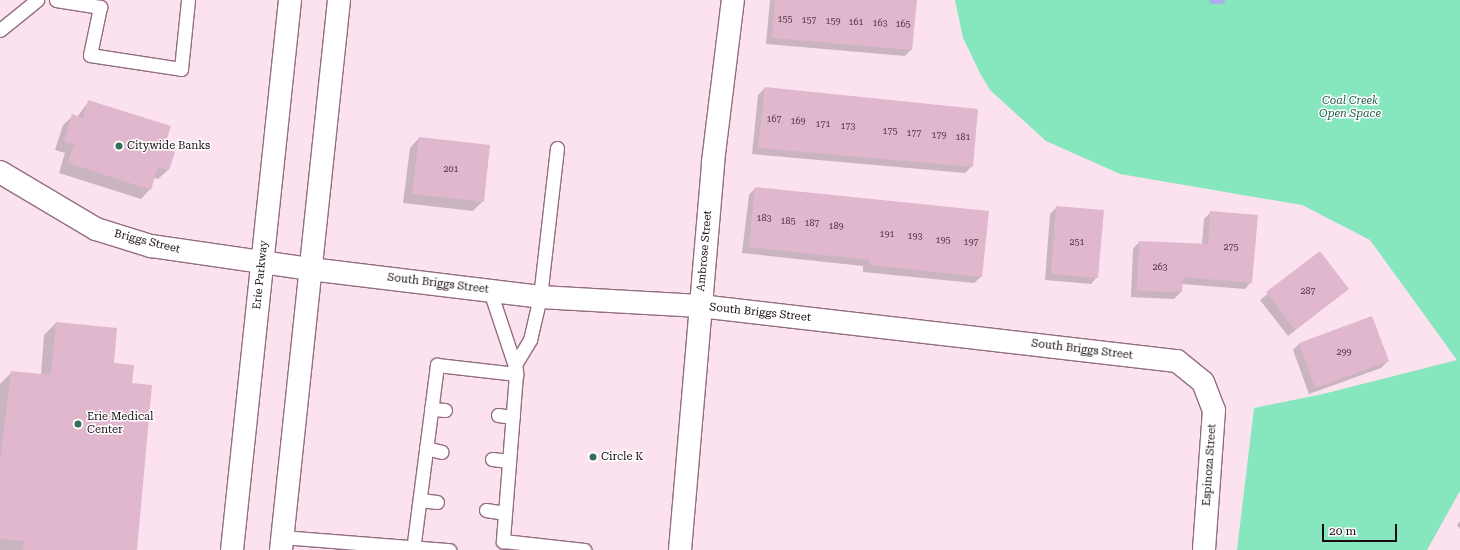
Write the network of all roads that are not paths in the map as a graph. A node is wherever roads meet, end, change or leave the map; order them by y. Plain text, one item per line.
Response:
1 (37, 0) edge
2 (56, 0) edge
3 (188, 0) edge
4 (290, 0) edge
5 (338, 0) edge
6 (733, 0) edge
7 (0, 30) edge
8 (557, 148) dead end
9 (0, 172) edge
10 (262, 264) junction
11 (310, 269) junction
12 (490, 291) junction
13 (540, 297) junction
14 (700, 306) junction
15 (516, 369) junction
16 (1203, 382) joint
17 (431, 410) junction
18 (445, 410) dead end
19 (498, 415) dead end
20 (512, 417) junction
21 (426, 448) junction
22 (442, 452) dead end
23 (492, 459) dead end
24 (509, 461) junction
25 (420, 500) junction
26 (437, 502) dead end
27 (486, 510) dead end
28 (505, 513) junction
29 (281, 543) edge
30 (500, 545) edge
31 (413, 548) edge
32 (232, 550) edge
33 (449, 550) edge
34 (585, 550) edge
35 (680, 550) edge
36 (1204, 550) edge

1 - 7 lane
2 - 3 lane
4 - 10 street, Erie Parkway
5 - 11 street
6 - 14 street, Ambrose Street
8 - 13 lane
9 - 10 street, Briggs Street
10 - 11 street, Briggs Street
10 - 32 street, Erie Parkway
11 - 12 street, South Briggs Street
11 - 29 street
12 - 13 street, South Briggs Street
12 - 15 lane
13 - 14 street, South Briggs Street
13 - 15 lane
14 - 16 street, South Briggs Street
14 - 35 street, Ambrose Street
15 - 17 lane
15 - 20 lane
16 - 36 street, Espinoza Street
17 - 18 lane
17 - 21 lane
19 - 20 lane
20 - 24 lane
21 - 22 lane
21 - 25 lane
23 - 24 lane
24 - 28 lane
25 - 26 lane
25 - 31 lane
27 - 28 lane
28 - 30 lane
29 - 31 lane
30 - 34 lane
31 - 33 lane

